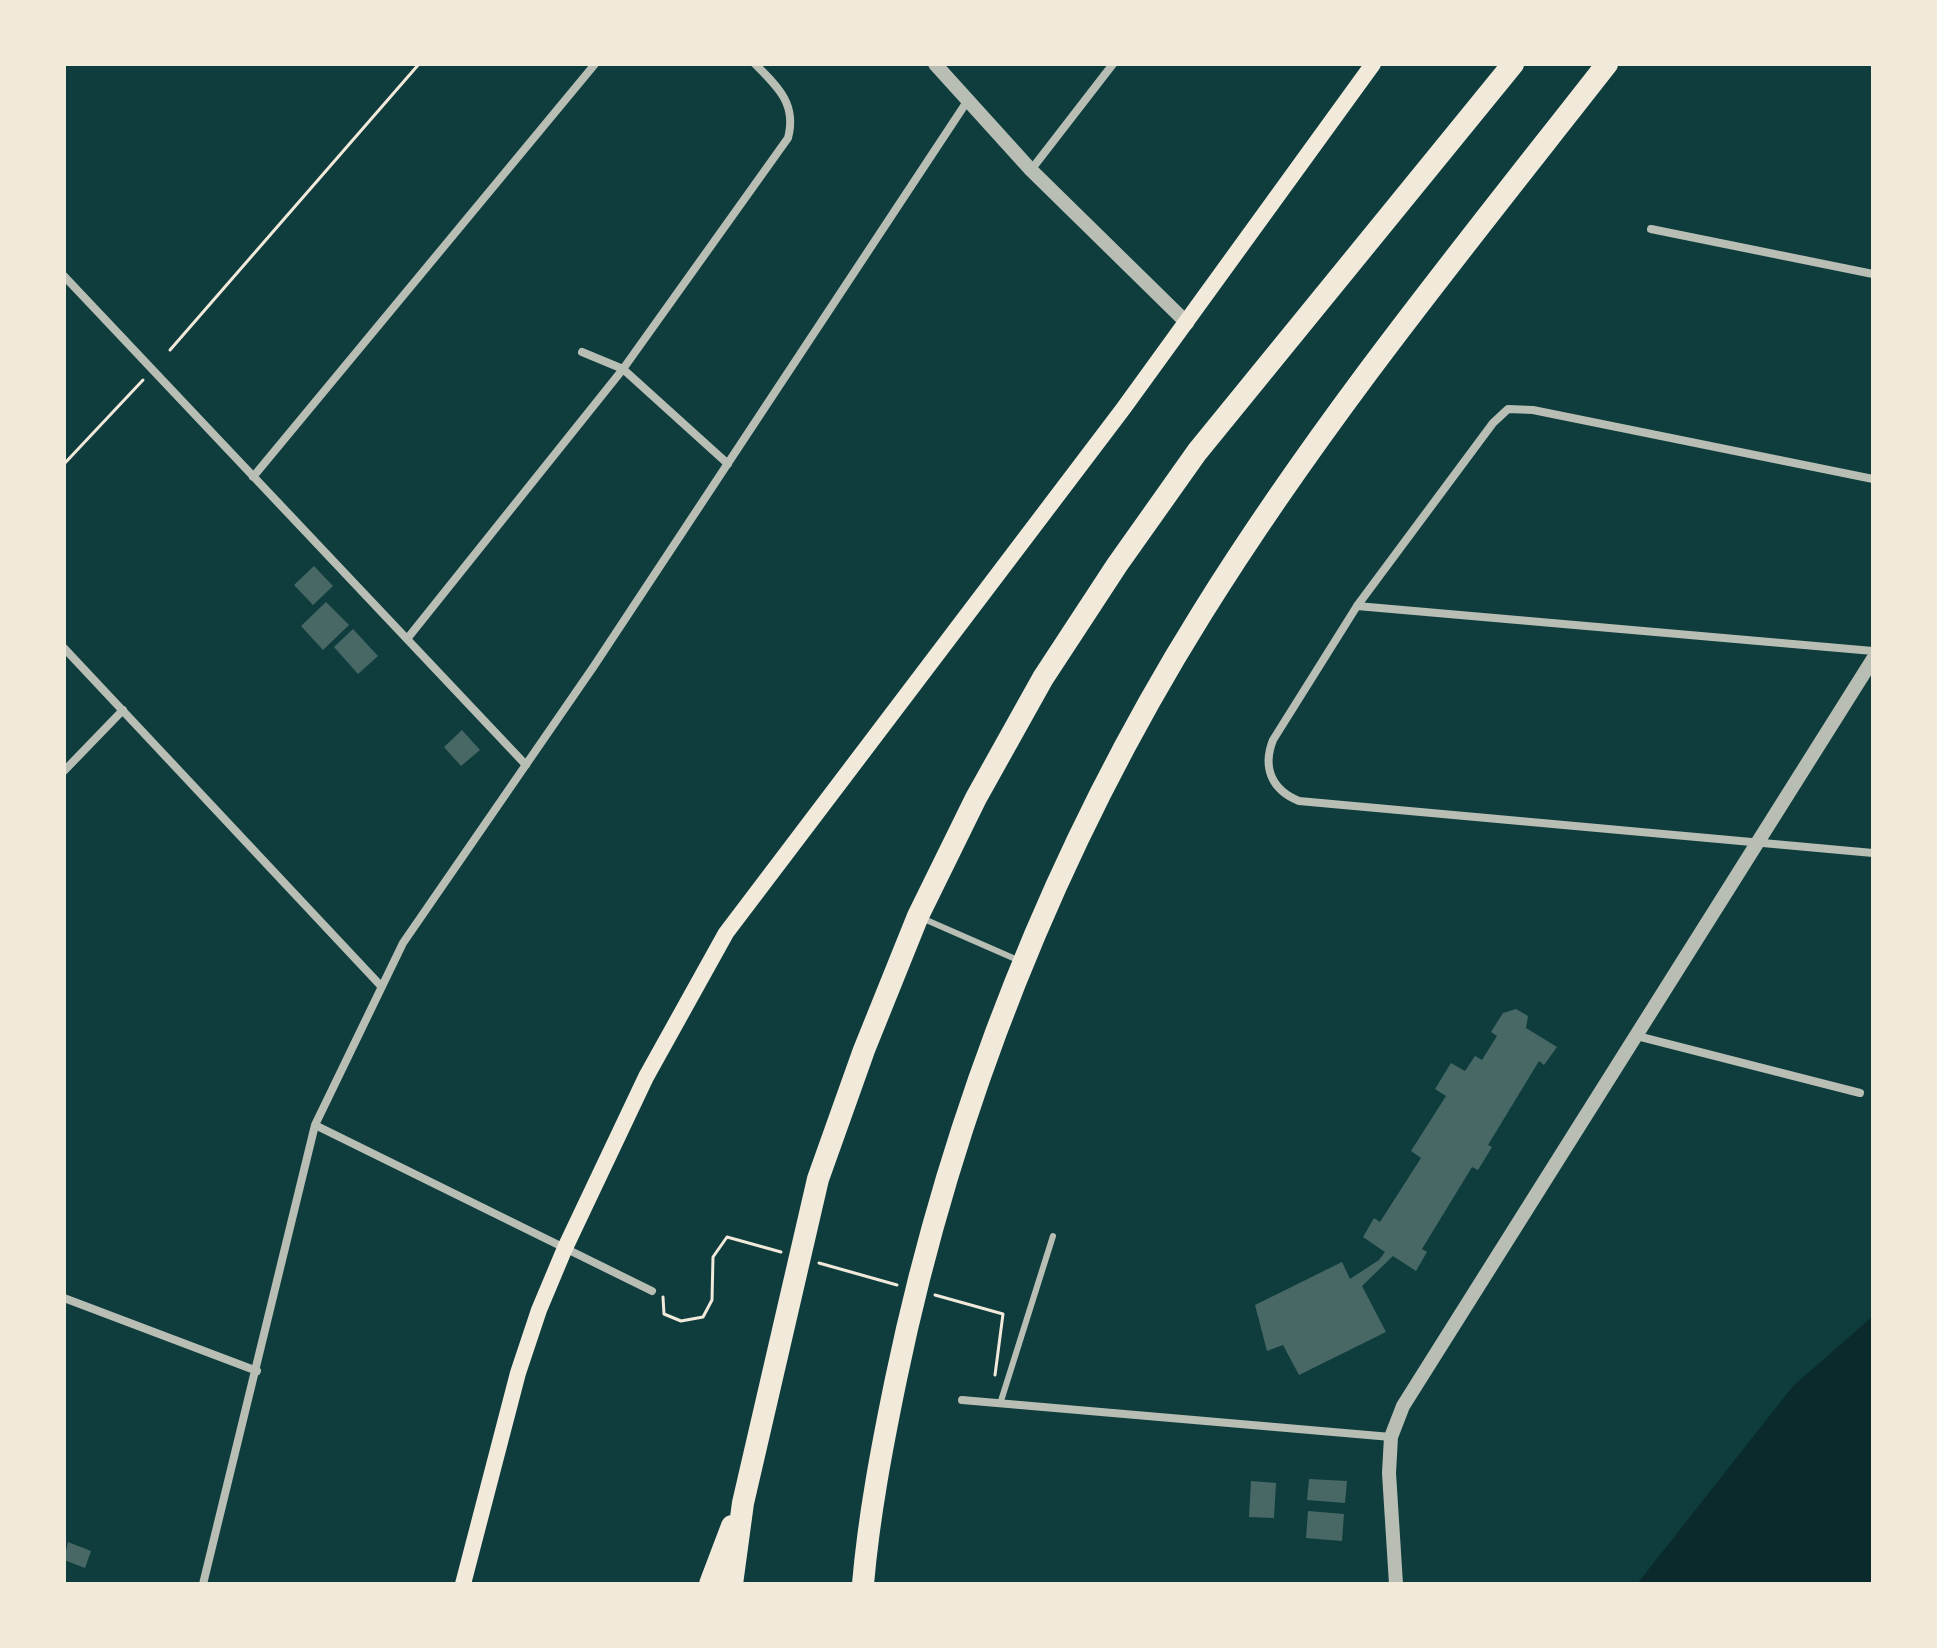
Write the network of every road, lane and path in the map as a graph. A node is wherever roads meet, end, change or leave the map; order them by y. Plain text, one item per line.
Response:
1 (419, 64) edge
2 (595, 64) edge
3 (755, 64) edge
4 (935, 64) edge
5 (1113, 64) edge
6 (1373, 64) edge
7 (1513, 64) edge
8 (1607, 64) edge
9 (968, 99) junction
10 (1031, 170) junction
11 (1651, 229) dead end
12 (1873, 274) edge
13 (64, 276) edge
14 (1187, 323) junction
15 (170, 350) dead end
16 (582, 352) dead end
17 (623, 369) junction
18 (146, 376) dead end
19 (64, 464) edge
20 (728, 464) junction
21 (253, 477) junction
22 (1873, 479) edge
23 (1357, 606) junction
24 (407, 639) junction
25 (64, 648) edge
26 (1873, 651) edge
27 (1873, 659) edge
28 (123, 710) junction
29 (526, 765) junction
30 (64, 771) edge
31 (1759, 843) junction
32 (1873, 853) edge
33 (918, 916) junction
34 (1023, 963) junction
35 (381, 986) junction
36 (1637, 1036) junction
37 (1860, 1093) dead end
38 (315, 1125) junction
39 (1053, 1236) dead end
40 (565, 1248) junction
41 (788, 1254) dead end
42 (819, 1263) dead end
43 (911, 1289) dead end
44 (652, 1291) joint
45 (926, 1293) dead end
46 (64, 1298) edge
47 (257, 1371) junction
48 (962, 1400) dead end
49 (996, 1403) junction
50 (1391, 1437) junction
51 (743, 1503) junction
52 (864, 1581) edge
53 (203, 1584) edge
54 (463, 1584) edge
55 (710, 1584) edge
56 (732, 1584) edge
57 (1396, 1584) edge

1 - 15 path
2 - 21 street
3 - 17 street
4 - 9 street
5 - 10 street
6 - 14 main road
7 - 33 highway
8 - 34 highway
9 - 10 street
9 - 20 street
10 - 14 street
11 - 12 street
13 - 21 street
14 - 40 main road
16 - 17 street
17 - 20 street
17 - 24 street
18 - 19 path
20 - 29 street
21 - 24 street
22 - 23 street
23 - 26 street
23 - 31 street
24 - 29 street
25 - 28 street
27 - 31 street
28 - 30 street
28 - 35 street
29 - 35 street
31 - 32 street
31 - 36 street
33 - 34 lane
33 - 51 highway
34 - 52 highway
35 - 38 street
36 - 37 street
36 - 50 street
38 - 40 street
38 - 47 street
39 - 49 lane
40 - 44 street
40 - 54 main road
41 - 44 path
42 - 43 path
45 - 49 path
46 - 47 street
47 - 53 street
48 - 49 street
49 - 50 street
50 - 57 street
51 - 55 highway
51 - 56 highway

